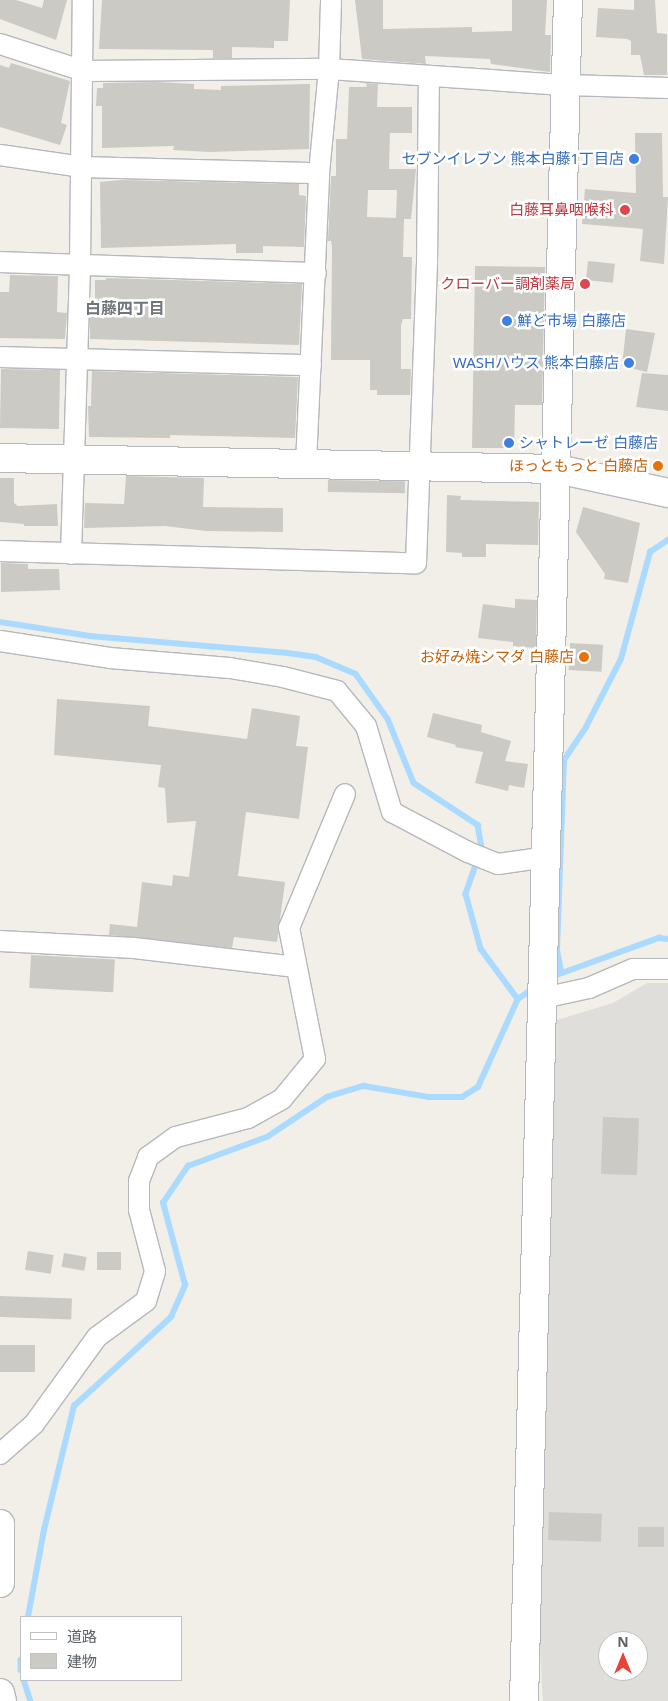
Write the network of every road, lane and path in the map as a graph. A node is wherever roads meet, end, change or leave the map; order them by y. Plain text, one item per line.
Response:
1 (83, 0) edge
2 (331, 0) edge
3 (568, 0) edge
4 (0, 44) edge
5 (329, 68) junction
6 (84, 71) junction
7 (429, 76) junction
8 (566, 85) junction
9 (668, 88) edge
10 (0, 155) edge
11 (82, 167) junction
12 (319, 173) junction
13 (0, 262) edge
14 (80, 266) junction
15 (316, 273) junction
16 (0, 357) edge
17 (76, 359) junction
18 (311, 365) junction
19 (0, 458) edge
20 (74, 459) junction
21 (306, 464) junction
22 (420, 466) junction
23 (557, 470) junction
24 (668, 493) edge
25 (0, 551) edge
26 (71, 554) junction
27 (0, 640) edge
28 (346, 794) dead end
29 (547, 857) junction
30 (0, 941) edge
31 (296, 967) junction
32 (668, 968) edge
33 (543, 998) junction
34 (0, 1454) edge
35 (0, 1524) edge
36 (0, 1583) edge
37 (0, 1693) edge
38 (2, 1701) edge
39 (524, 1701) edge

1 - 6 street
2 - 5 street
3 - 8 street
4 - 6 street
5 - 6 street
5 - 7 street
5 - 12 street
6 - 11 street
7 - 8 street
7 - 22 street
8 - 9 street
8 - 23 street
10 - 11 street
11 - 12 street
11 - 14 street
12 - 15 street
13 - 14 street
14 - 15 street
14 - 17 street
15 - 18 street
16 - 17 street
17 - 18 street
17 - 20 street
18 - 21 street
19 - 20 street
20 - 21 street
20 - 26 street
21 - 22 street
22 - 23 street
22 - 26 street
23 - 24 street
23 - 29 street
25 - 26 street
27 - 29 street
28 - 31 street
29 - 33 street
30 - 31 street
31 - 34 street
32 - 33 street
33 - 39 street
35 - 36 street
37 - 38 street

